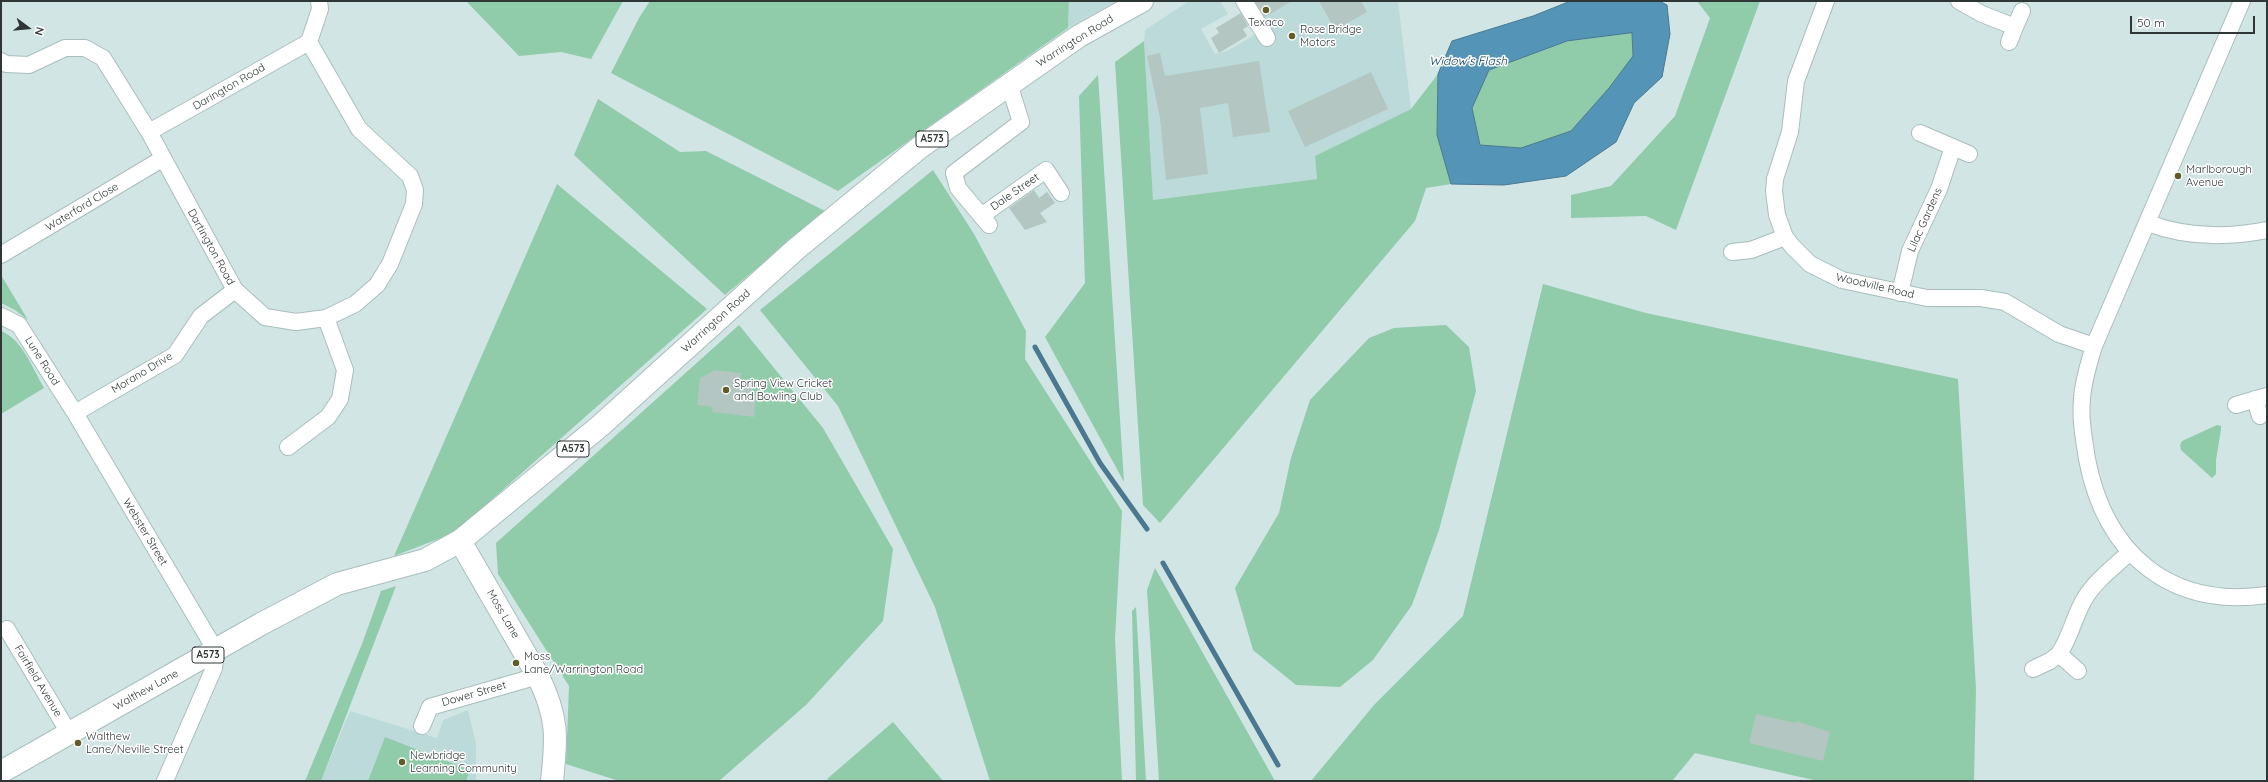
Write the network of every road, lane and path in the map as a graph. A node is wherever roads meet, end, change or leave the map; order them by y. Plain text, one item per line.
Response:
1 (319, 1) edge
2 (1142, 1) edge
3 (1244, 1) edge
4 (1826, 1) edge
5 (1960, 1) edge
6 (2242, 1) edge
7 (2022, 11) dead end
8 (1267, 38) dead end
9 (309, 42) junction
10 (1, 61) edge
11 (1009, 84) junction
12 (149, 132) junction
13 (1920, 133) dead end
14 (1953, 147) junction
15 (1969, 154) dead end
16 (162, 159) junction
17 (1061, 193) dead end
18 (2148, 223) junction
19 (2267, 230) edge
20 (1785, 237) junction
21 (1732, 252) dead end
22 (1, 255) edge
23 (235, 290) junction
24 (1900, 293) junction
25 (1, 316) edge
26 (326, 318) junction
27 (2094, 346) junction
28 (2261, 397) edge
29 (2236, 405) dead end
30 (75, 413) junction
31 (2260, 416) dead end
32 (288, 447) dead end
33 (460, 542) junction
34 (2130, 552) junction
35 (425, 560) joint
36 (2267, 595) edge
37 (8, 629) dead end
38 (216, 651) junction
39 (2059, 654) junction
40 (2033, 668) dead end
41 (2078, 671) dead end
42 (538, 676) junction
43 (422, 726) dead end
44 (70, 733) junction
45 (1, 772) edge
46 (165, 781) edge
47 (552, 781) edge

1 - 9 street
2 - 11 main road, Warrington Road / A573
3 - 8 street
4 - 20 street, Woodville Road
5 - 7 street
6 - 18 street
9 - 12 street, Darington Road
9 - 26 street, Dartington Road
10 - 12 street, Dartington Road
11 - 17 street, Dale Street
11 - 33 main road, Warrington Road / A573
12 - 16 street, Dartington Road
13 - 14 street
14 - 15 street
14 - 24 street, Lilac Gardens
16 - 22 street, Waterford Close
16 - 23 street, Dartington Road
18 - 19 street
18 - 27 street
20 - 21 street
20 - 24 street, Woodville Road
23 - 26 street, Dartington Road
23 - 30 street, Morano Drive
24 - 27 street, Woodville Road
25 - 30 street, Lune Road
26 - 32 street
27 - 34 street
28 - 29 street
28 - 31 street
30 - 38 street, Webster Street
33 - 35 main road, Warrington Road / A573
33 - 42 main road, Moss Lane
34 - 36 street
34 - 39 street
35 - 38 main road, Walthew Lane / A573
37 - 44 street, Fairfield Avenue
38 - 44 main road, Walthew Lane / A573
38 - 46 street
39 - 40 street
39 - 41 street
42 - 43 street, Dower Street
42 - 47 main road, Moss Lane
44 - 45 main road, Walthew Lane / A573

